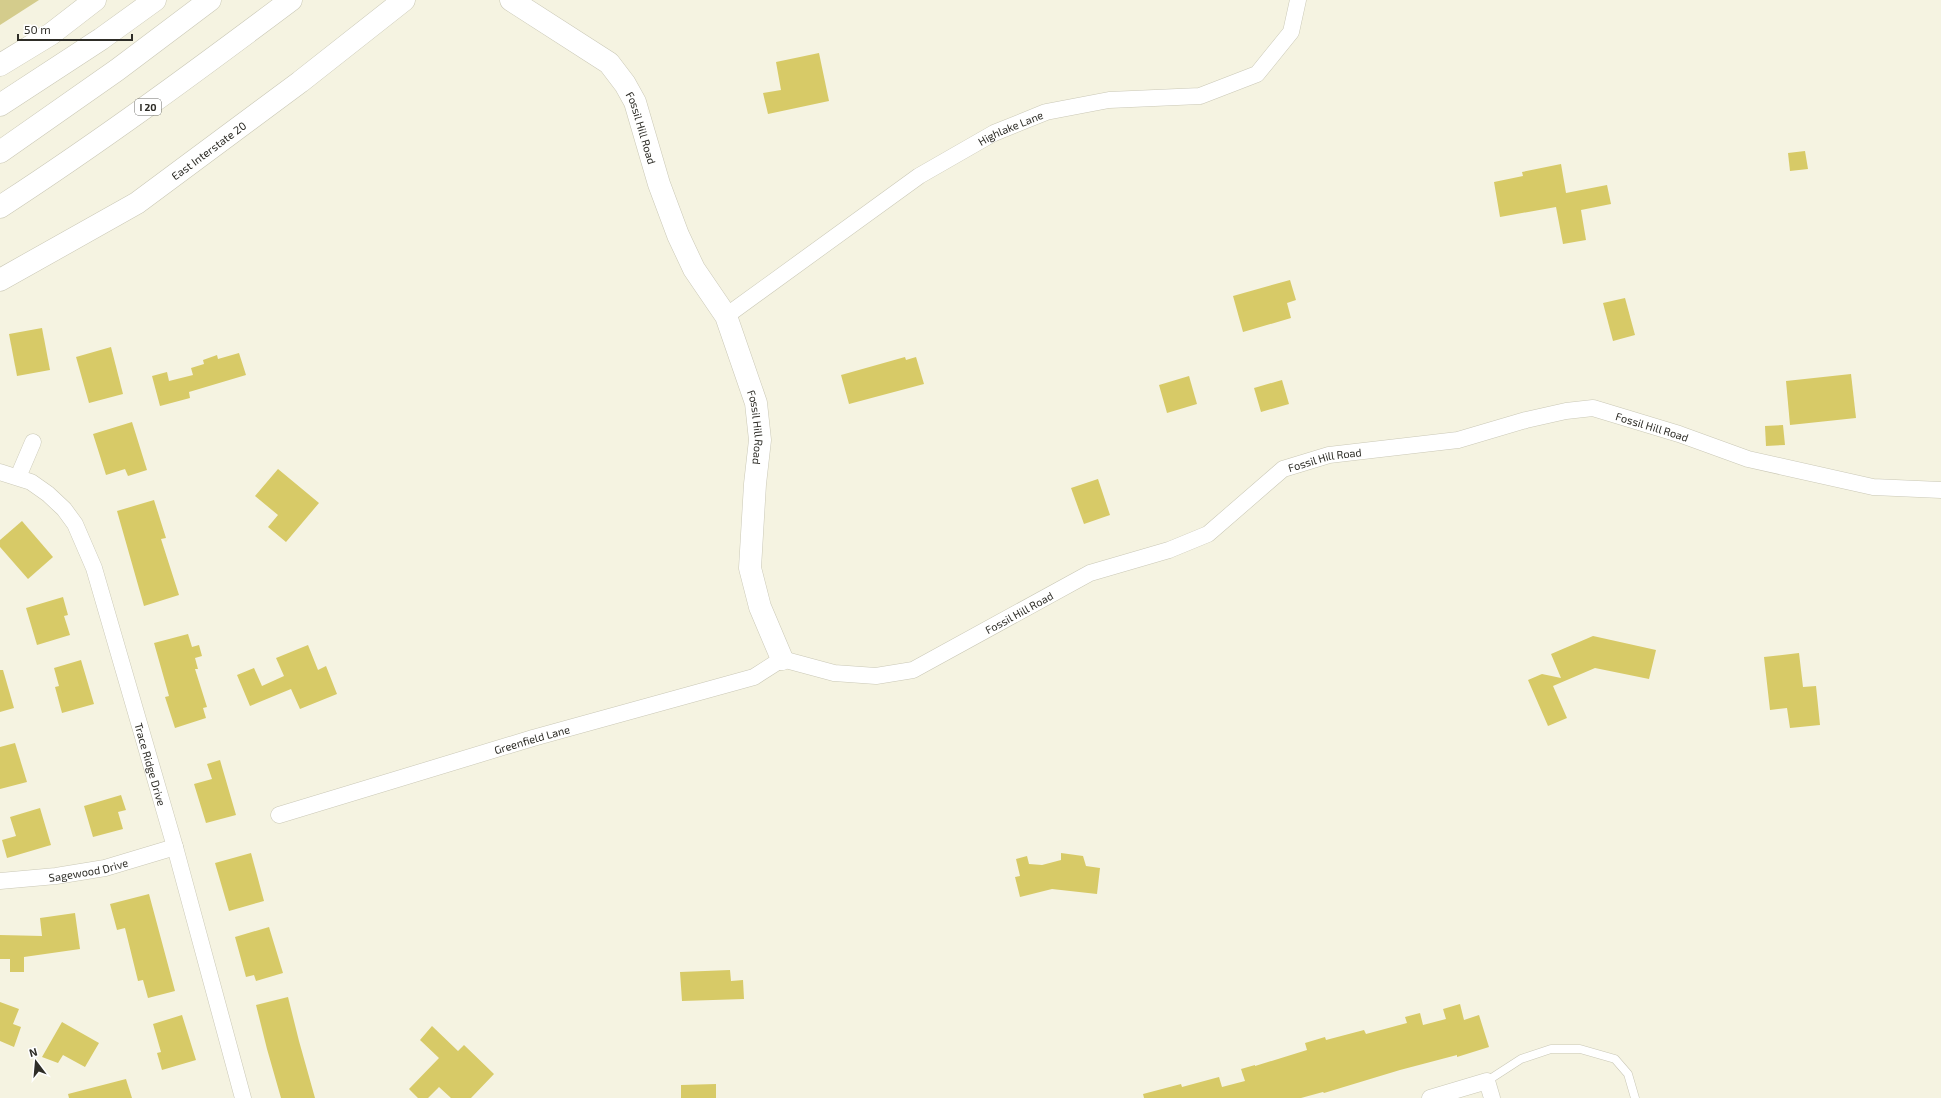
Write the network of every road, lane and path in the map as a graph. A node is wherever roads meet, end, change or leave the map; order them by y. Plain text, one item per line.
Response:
1 (96, 0) edge
2 (155, 0) edge
3 (210, 0) edge
4 (290, 0) edge
5 (404, 0) edge
6 (511, 0) edge
7 (1298, 0) edge
8 (0, 65) edge
9 (0, 105) edge
10 (0, 152) edge
11 (0, 207) edge
12 (0, 280) edge
13 (726, 316) junction
14 (32, 442) dead end
15 (0, 472) edge
16 (18, 477) junction
17 (1941, 490) edge
18 (782, 659) junction
19 (279, 815) dead end
20 (175, 847) junction
21 (0, 881) edge
22 (1487, 1081) junction
23 (243, 1098) edge
24 (1430, 1098) edge
25 (1492, 1098) edge
26 (1636, 1098) edge

1 - 8 main road
2 - 9 main road
3 - 10 main road
4 - 11 main road, I 20
5 - 12 main road, East Interstate 20
6 - 13 main road, Fossil Hill Road
7 - 13 street, Highlake Lane
13 - 18 main road, Fossil Hill Road
14 - 16 street
15 - 16 street, Trace Ridge Drive
16 - 20 street, Trace Ridge Drive
17 - 18 street, Fossil Hill Road
18 - 19 street, Greenfield Lane
20 - 21 street, Sagewood Drive
20 - 23 street, Trace Ridge Drive
22 - 24 street
22 - 25 street
22 - 26 lane

